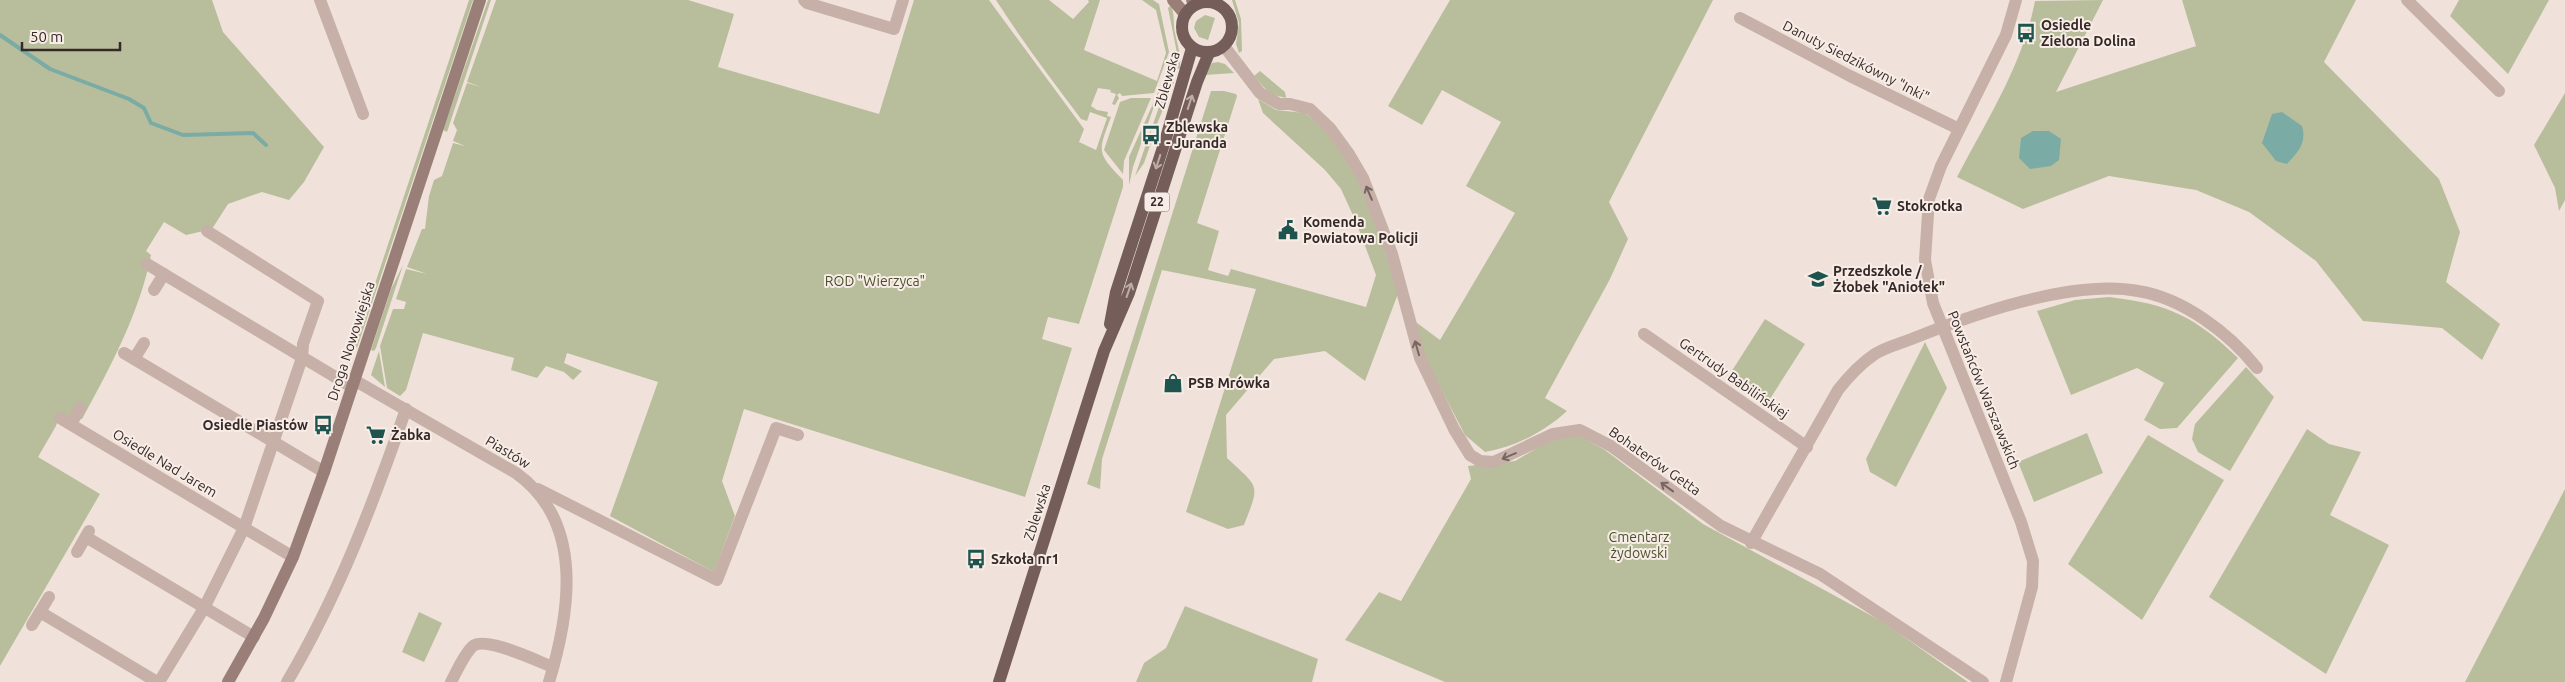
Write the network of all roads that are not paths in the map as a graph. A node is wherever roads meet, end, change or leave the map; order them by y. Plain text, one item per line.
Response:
1 (320, 0) edge
2 (480, 0) edge
3 (902, 0) edge
4 (1173, 0) edge
5 (2016, 0) edge
6 (2407, 0) edge
7 (806, 1) edge
8 (1201, 1) edge
9 (1224, 4) edge
10 (1185, 14) junction
11 (1740, 18) dead end
12 (1224, 46) junction
13 (1192, 48) junction
14 (1209, 53) junction
15 (2500, 91) dead end
16 (363, 114) dead end
17 (1959, 129) junction
18 (207, 231) dead end
19 (147, 264) dead end
20 (164, 274) junction
21 (154, 290) dead end
22 (1942, 326) junction
23 (1644, 334) dead end
24 (144, 343) dead end
25 (1104, 351) junction
26 (302, 358) junction
27 (2257, 368) dead end
28 (353, 383) junction
29 (80, 408) dead end
30 (406, 409) junction
31 (798, 435) dead end
32 (274, 443) junction
33 (1808, 447) junction
34 (324, 472) junction
35 (534, 487) junction
36 (244, 528) junction
37 (1751, 542) junction
38 (77, 552) dead end
39 (292, 557) junction
40 (48, 596) dead end
41 (204, 608) junction
42 (40, 612) junction
43 (32, 625) dead end
44 (254, 637) junction
45 (553, 667) junction
46 (158, 682) edge
47 (228, 682) edge
48 (287, 682) edge
49 (451, 682) edge
50 (549, 682) edge
51 (999, 682) edge
52 (1983, 682) edge
53 (2006, 682) edge

1 - 16 street
2 - 28 street, Droga Nowowiejska
3 - 7 street
4 - 10 street
5 - 17 street, Powstańców Warszawskich
6 - 15 street
8 - 9 main road
8 - 10 main road
9 - 12 main road
10 - 13 main road
11 - 17 street, Danuty Siedzikówny "Inki"
12 - 14 main road
37 -> 12 street, Bohaterów Getta
13 - 14 main road
13 -> 25 main road, Zblewska / 22
25 -> 14 main road, Zblewska / 22
17 - 22 street, Powstańców Warszawskich
18 - 26 street
19 - 20 street
20 - 21 street
20 - 26 street
22 - 27 street
22 - 33 street
22 - 53 street, Powstańców Warszawskich
23 - 33 street, Gertrudy Babilińskiej
24 - 32 street
25 - 51 main road, Zblewska / 22
26 - 28 street
26 - 32 street
28 - 30 street, Piastów
28 - 34 street, Droga Nowowiejska
29 - 36 street, Osiedle Nad Jarem
30 - 35 street, Piastów
30 - 48 street
31 - 35 street
32 - 34 street
32 - 36 street
33 - 37 street
34 - 39 street, Droga Nowowiejska
35 - 45 street, Piastów
36 - 39 street, Osiedle Nad Jarem
36 - 41 street
37 - 52 street, Bohaterów Getta
38 - 41 street
39 - 44 street, Droga Nowowiejska
40 - 42 street
41 - 44 street
41 - 46 street
42 - 43 street
42 - 46 street
44 - 47 street, Droga Nowowiejska
45 - 49 street
45 - 50 street, Piastów

